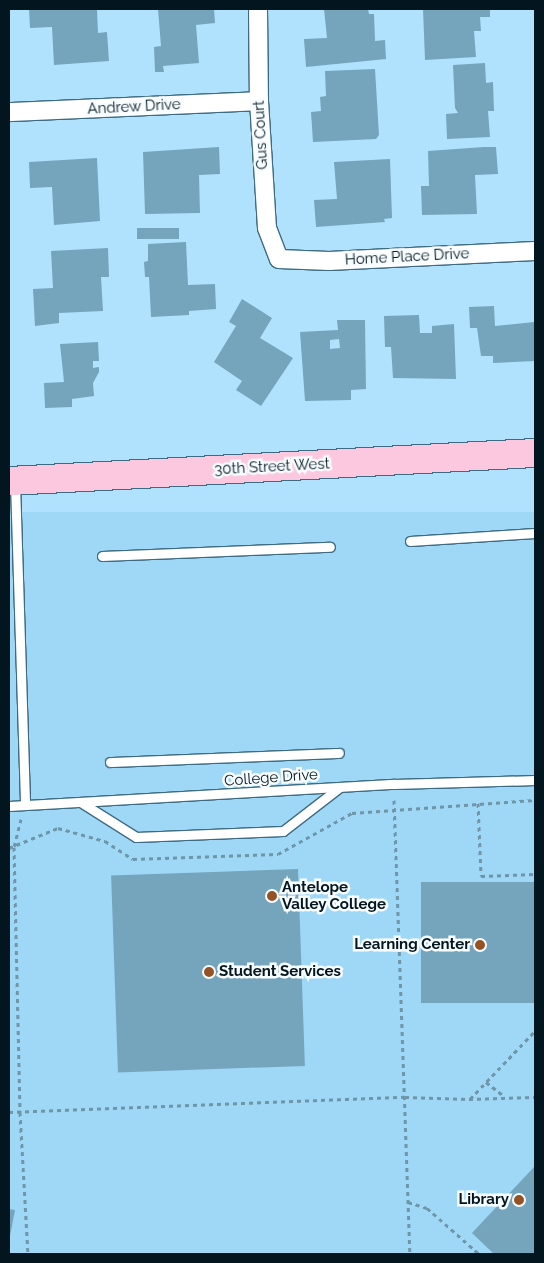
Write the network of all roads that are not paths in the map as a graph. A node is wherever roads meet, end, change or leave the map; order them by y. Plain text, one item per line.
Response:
1 (258, 9) edge
2 (259, 101) junction
3 (9, 112) edge
4 (535, 251) edge
5 (280, 260) joint
6 (535, 453) edge
7 (12, 481) edge
8 (535, 533) edge
9 (410, 541) dead end
10 (330, 547) dead end
11 (102, 556) dead end
12 (339, 753) dead end
13 (110, 762) dead end
14 (535, 780) edge
15 (340, 787) junction
16 (82, 803) junction
17 (9, 806) edge
18 (25, 806) junction

1 - 2 street, Gus Court
2 - 3 street, Andrew Drive
2 - 5 street, Gus Court
4 - 5 street, Home Place Drive
6 - 7 main road, 30th Street West
7 - 18 lane
8 - 9 lane
10 - 11 lane
12 - 13 lane
14 - 15 lane, College Drive
15 - 16 lane, College Drive
15 - 16 lane
16 - 18 lane, College Drive
17 - 18 lane, College Drive

